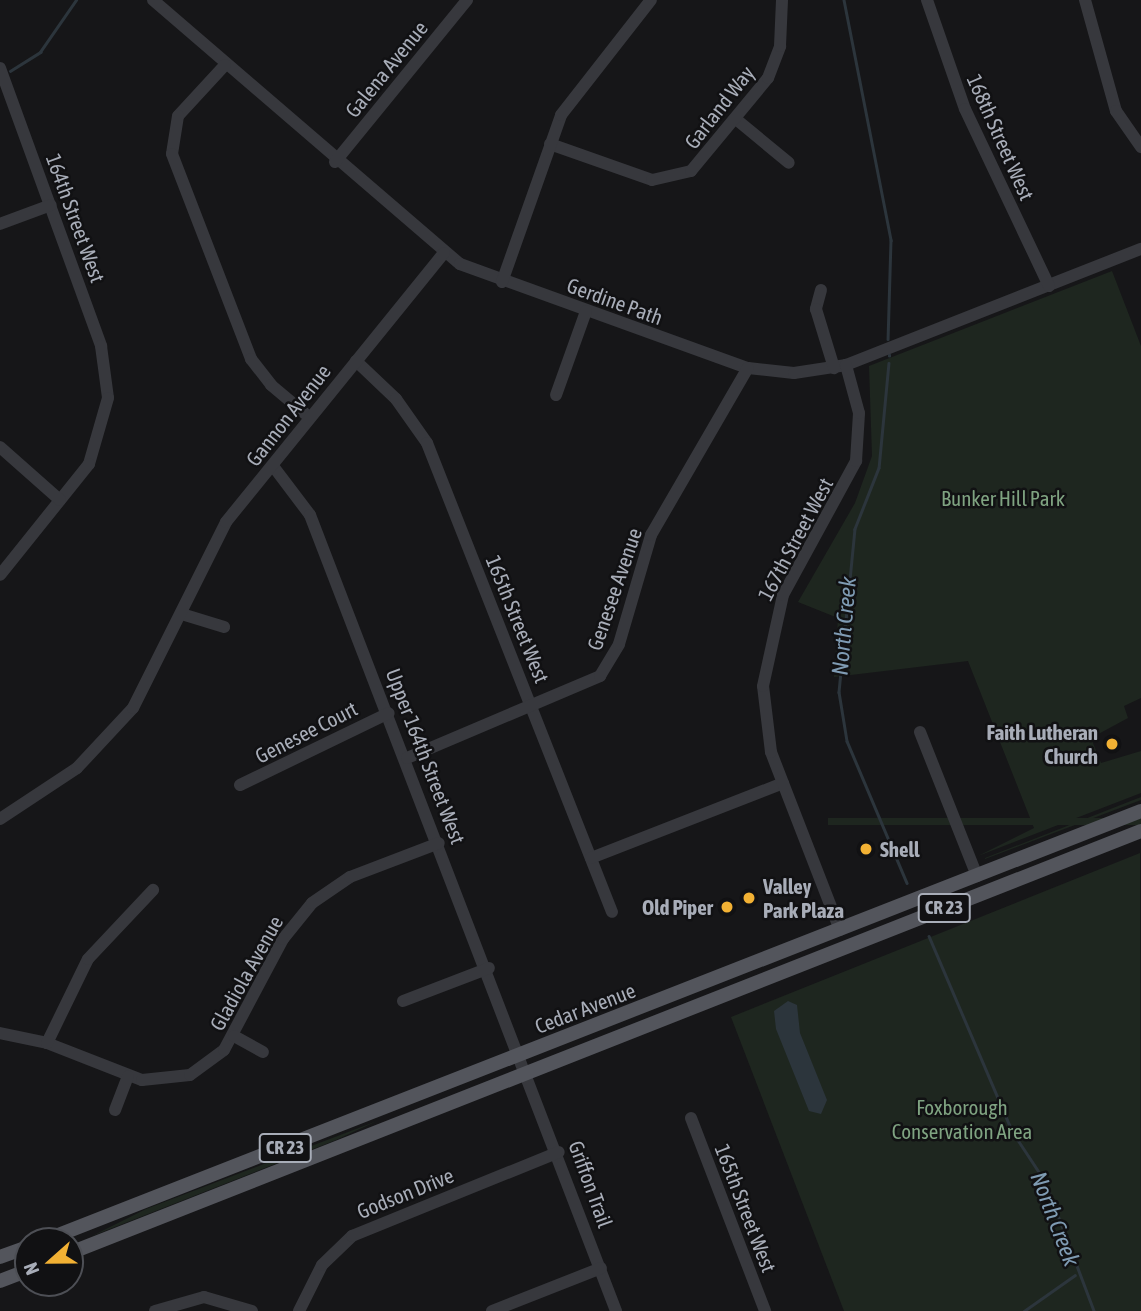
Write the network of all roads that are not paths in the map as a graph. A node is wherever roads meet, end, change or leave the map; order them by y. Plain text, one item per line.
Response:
1 (153, 0) edge
2 (467, 0) edge
3 (651, 0) edge
4 (782, 0) edge
5 (927, 0) edge
6 (1085, 0) edge
7 (225, 65) junction
8 (0, 68) edge
9 (737, 120) junction
10 (550, 144) junction
11 (1141, 147) edge
12 (335, 162) junction
13 (789, 163) dead end
14 (51, 205) junction
15 (0, 225) edge
16 (1141, 249) edge
17 (444, 253) junction
18 (502, 282) junction
19 (1049, 286) junction
20 (821, 289) dead end
21 (586, 311) junction
22 (355, 361) junction
23 (840, 367) junction
24 (748, 368) junction
25 (556, 395) dead end
26 (310, 417) junction
27 (0, 447) edge
28 (273, 466) junction
29 (60, 500) junction
30 (0, 575) edge
31 (185, 615) junction
32 (224, 627) dead end
33 (533, 709) junction
34 (389, 713) junction
35 (920, 732) dead end
36 (407, 758) junction
37 (783, 783) junction
38 (240, 785) dead end
39 (1141, 811) edge
40 (0, 819) edge
41 (1141, 831) edge
42 (439, 843) junction
43 (591, 858) junction
44 (977, 876) junction
45 (153, 890) dead end
46 (612, 912) dead end
47 (840, 930) junction
48 (796, 966) junction
49 (489, 968) junction
50 (403, 1001) dead end
51 (0, 1033) edge
52 (234, 1036) junction
53 (47, 1043) junction
54 (263, 1052) dead end
55 (522, 1055) junction
56 (528, 1070) junction
57 (128, 1076) junction
58 (115, 1110) dead end
59 (691, 1118) dead end
60 (559, 1152) junction
61 (79, 1227) edge
62 (84, 1247) edge
63 (601, 1268) junction
64 (155, 1311) edge
65 (252, 1311) edge
66 (299, 1311) edge
67 (492, 1311) edge
68 (616, 1311) edge
69 (764, 1311) edge

1 - 7 street, Gerdine Path
2 - 12 street, Galena Avenue
3 - 10 street
4 - 9 street, Garland Way
5 - 19 street, 168th Street West
6 - 11 street
7 - 12 street, Gerdine Path
7 - 26 street
8 - 14 street, 164th Street West
9 - 10 street, Garland Way
9 - 13 street
10 - 18 street
12 - 17 street, Gerdine Path
14 - 15 street
14 - 29 street, 164th Street West
16 - 19 street, Gerdine Path
17 - 18 street, Gerdine Path
17 - 22 street, Gannon Avenue
18 - 21 street, Gerdine Path
19 - 23 street, Gerdine Path
20 - 23 street, 167th Street West
21 - 24 street, Gerdine Path
21 - 25 street
22 - 26 street, Gannon Avenue
22 - 33 street, 165th Street West
23 - 24 street, Gerdine Path
23 - 37 street, 167th Street West
24 - 33 street, Genesee Avenue
26 - 28 street, Gannon Avenue
27 - 29 street
28 - 31 street, Gannon Avenue
28 - 34 street, Upper 164th Street West
29 - 30 street, 164th Street West
31 - 32 street
31 - 40 street, Gannon Avenue
33 - 36 street, Genesee Avenue
33 - 43 street, 165th Street West
34 - 36 street, Upper 164th Street West
34 - 38 street, Genesee Court
35 - 44 street
36 - 42 street, Upper 164th Street West
37 - 43 street
37 - 47 street, 167th Street West
39 - 44 main road, Cedar Avenue / CR 23
41 - 48 main road, Cedar Avenue / CR 23
42 - 49 street, Upper 164th Street West
42 - 52 street, Gladiola Avenue
43 - 46 street, 165th Street West
44 - 47 main road, Cedar Avenue / CR 23
45 - 53 street
47 - 48 main road
47 - 55 main road, Cedar Avenue / CR 23
48 - 56 main road, Cedar Avenue / CR 23
49 - 50 street
49 - 55 street, Upper 164th Street West
51 - 53 street, Gladiola Avenue
52 - 54 street
52 - 57 street, Gladiola Avenue
53 - 57 street, Gladiola Avenue
55 - 56 street, Upper 164th Street West
55 - 61 main road, Cedar Avenue / CR 23
56 - 60 street, Griffon Trail
56 - 62 main road, Cedar Avenue / CR 23
57 - 58 street
59 - 69 street, 165th Street West
60 - 63 street, Griffon Trail
60 - 66 street, Godson Drive
63 - 67 street
63 - 68 street, Griffon Trail
64 - 65 street

